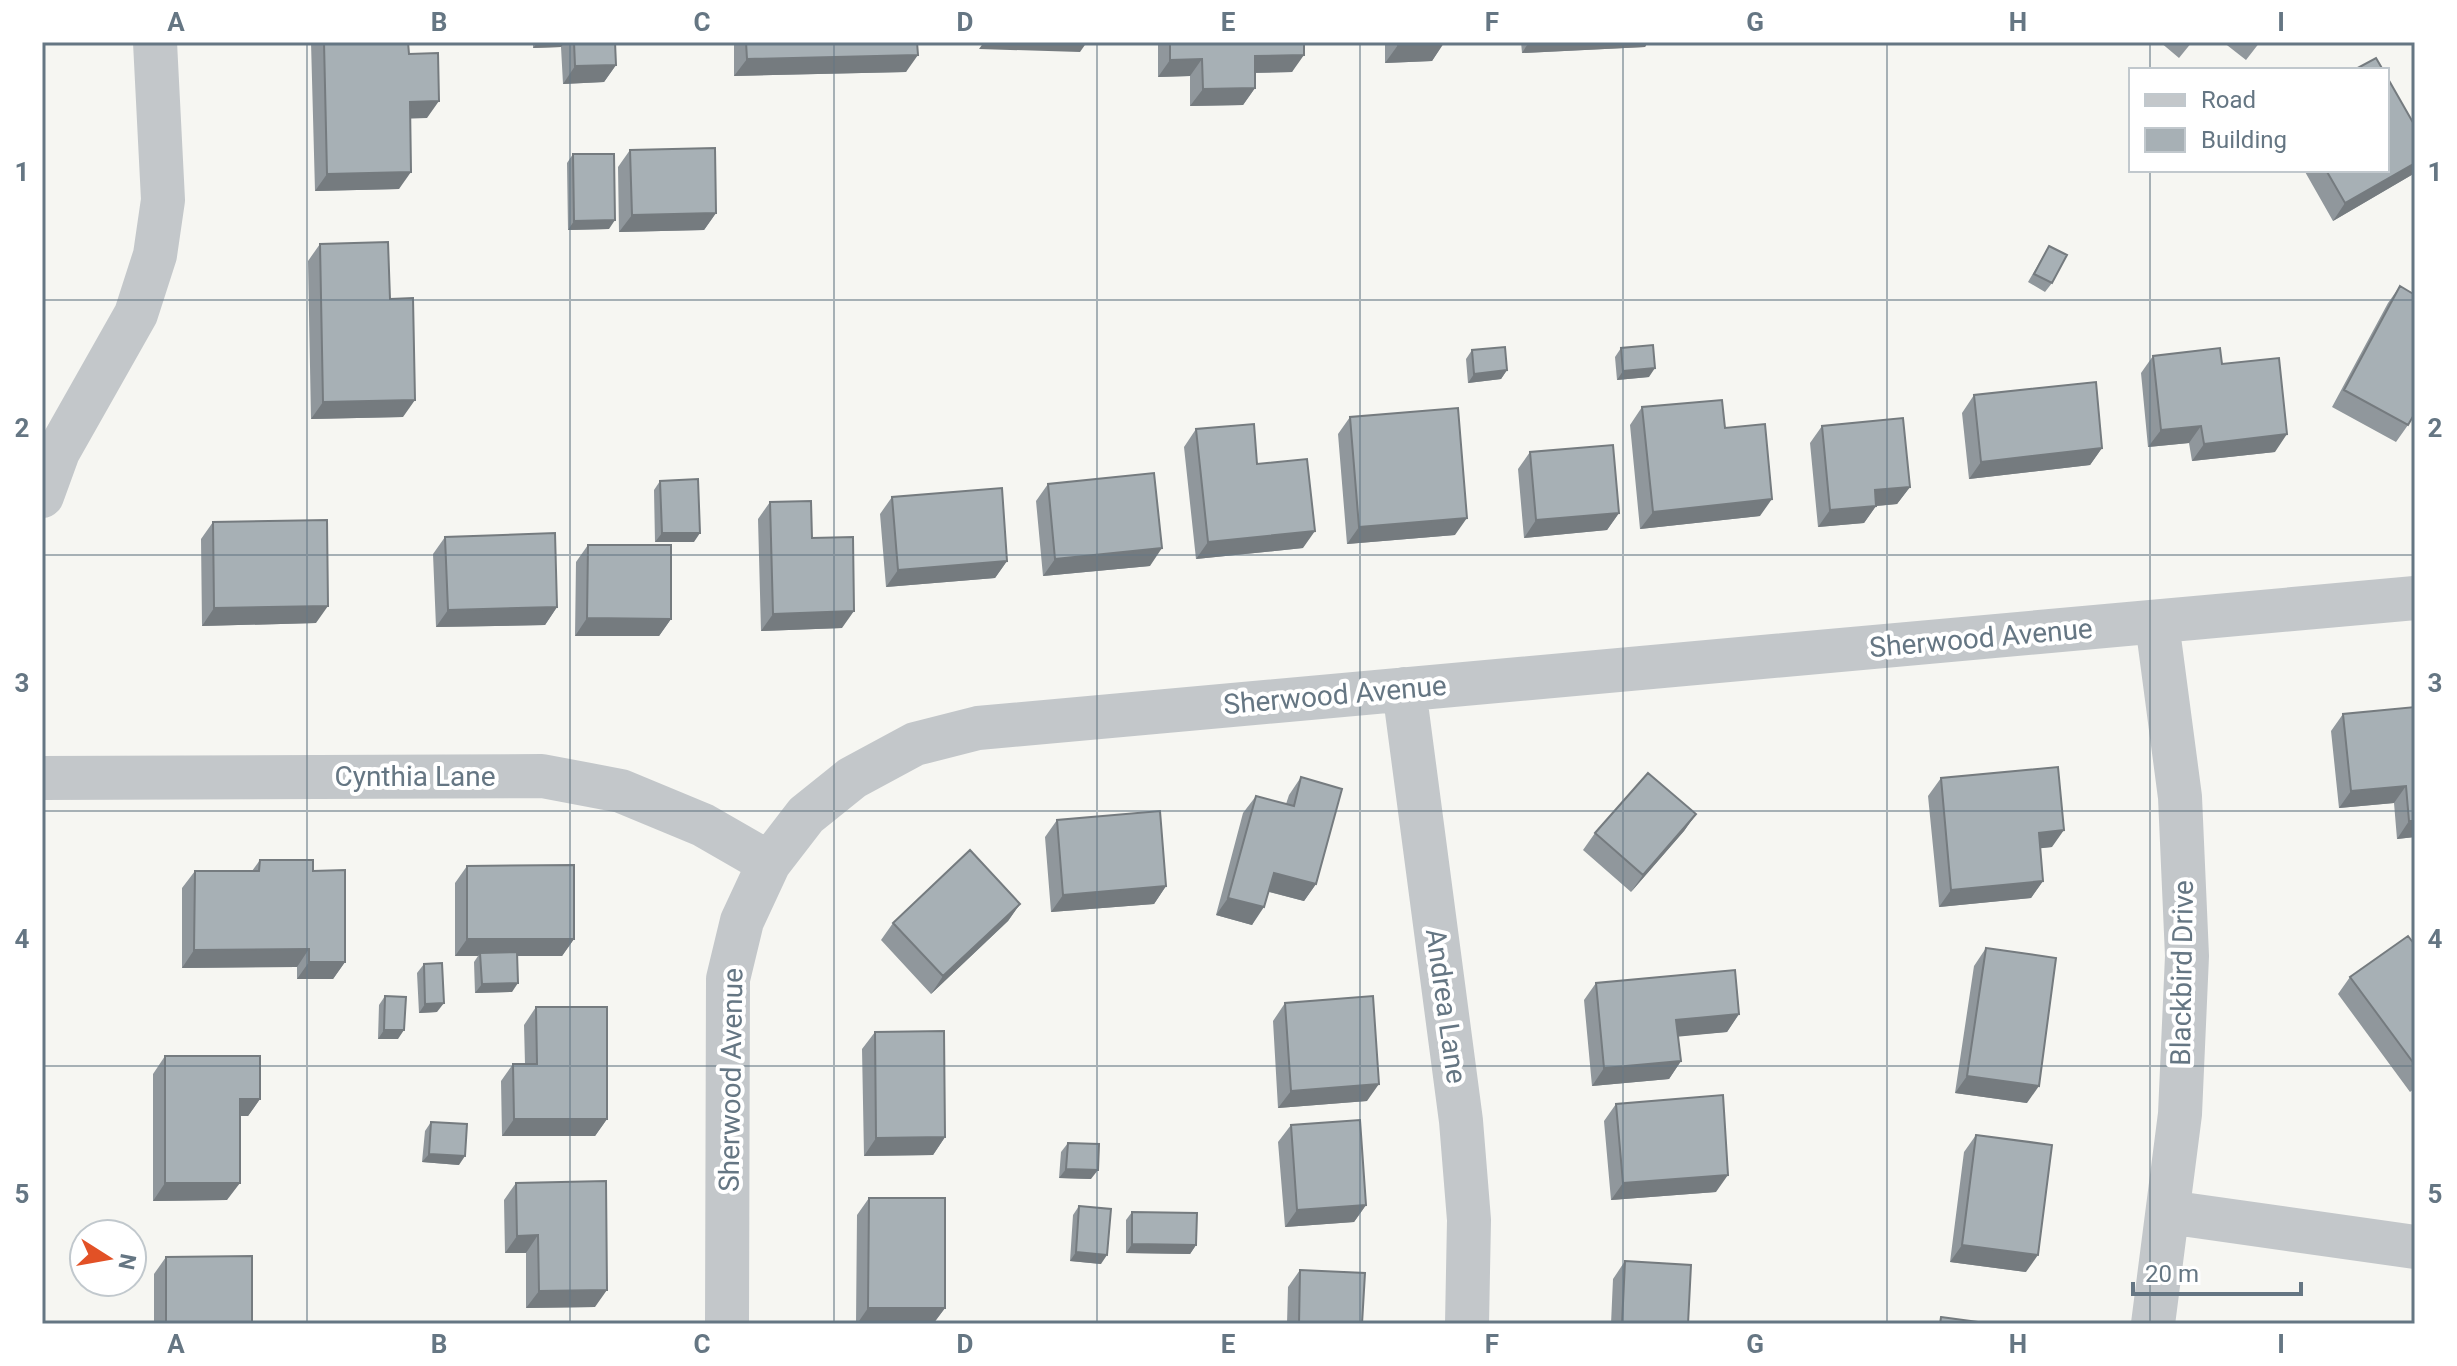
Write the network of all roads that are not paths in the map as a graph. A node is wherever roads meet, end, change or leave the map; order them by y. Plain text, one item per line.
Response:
1 (155, 42) edge
2 (42, 496) edge
3 (2415, 598) edge
4 (2157, 623) junction
5 (1404, 689) junction
6 (42, 778) edge
7 (769, 863) junction
8 (2168, 1212) junction
9 (2415, 1247) edge
10 (727, 1324) edge
11 (1467, 1324) edge
12 (2153, 1324) edge

1 - 2 street
3 - 4 street, Sherwood Avenue
4 - 5 street, Sherwood Avenue
4 - 8 street, Blackbird Drive
5 - 7 street, Sherwood Avenue
5 - 11 street, Andrea Lane
6 - 7 street, Cynthia Lane
7 - 10 street, Sherwood Avenue
8 - 9 street
8 - 12 street, Blackbird Drive

